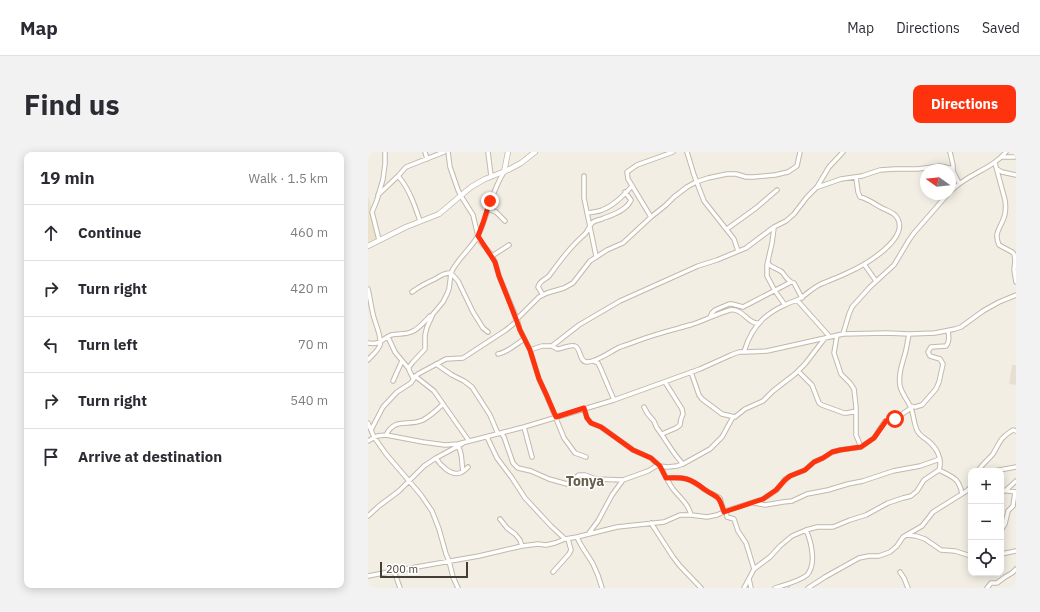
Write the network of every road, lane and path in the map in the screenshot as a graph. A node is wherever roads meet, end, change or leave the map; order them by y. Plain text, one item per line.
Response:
1 (384, 152) edge
2 (425, 152) edge
3 (444, 152) edge
4 (448, 152) edge
5 (488, 152) edge
6 (508, 152) edge
7 (535, 152) edge
8 (673, 152) edge
9 (687, 152) edge
10 (800, 152) edge
11 (843, 152) edge
12 (950, 152) edge
13 (1006, 152) edge
14 (1002, 157) junction
15 (1016, 157) edge
16 (427, 159) junction
17 (995, 163) junction
18 (953, 164) edge
19 (920, 169) edge
20 (997, 169) junction
21 (504, 172) junction
22 (1016, 175) edge
23 (398, 176) junction
24 (491, 176) junction
25 (584, 176) dead end
26 (956, 177) edge
27 (856, 178) junction
28 (696, 182) junction
29 (959, 183) junction
30 (632, 186) junction
31 (956, 186) edge
32 (817, 187) junction
33 (777, 190) dead end
34 (625, 192) junction
35 (378, 195) junction
36 (461, 196) junction
37 (943, 200) edge
38 (488, 209) junction
39 (587, 213) junction
40 (651, 217) junction
41 (420, 221) junction
42 (505, 221) dead end
43 (590, 225) junction
44 (774, 227) junction
45 (727, 229) junction
46 (478, 236) junction
47 (379, 240) junction
48 (509, 245) dead end
49 (368, 246) edge
50 (738, 251) junction
51 (492, 256) junction
52 (596, 256) junction
53 (768, 262) junction
54 (864, 264) junction
55 (451, 273) junction
56 (876, 281) junction
57 (791, 282) junction
58 (1016, 282) edge
59 (368, 289) edge
60 (775, 291) junction
61 (412, 292) dead end
62 (543, 295) junction
63 (1016, 295) edge
64 (802, 298) junction
65 (797, 300) junction
66 (785, 305) junction
67 (432, 314) junction
68 (710, 317) junction
69 (517, 320) junction
70 (758, 323) junction
71 (378, 331) junction
72 (948, 331) junction
73 (488, 332) dead end
74 (843, 334) junction
75 (909, 334) junction
76 (837, 335) junction
77 (828, 337) junction
78 (387, 338) junction
79 (524, 339) junction
80 (380, 342) junction
81 (368, 344) edge
82 (552, 346) junction
83 (530, 350) junction
84 (744, 352) junction
85 (498, 354) dead end
86 (368, 360) edge
87 (402, 361) junction
88 (593, 361) junction
89 (436, 364) junction
90 (409, 369) junction
91 (798, 371) junction
92 (691, 372) junction
93 (414, 377) junction
94 (393, 381) dead end
95 (666, 382) junction
96 (614, 400) junction
97 (443, 404) junction
98 (644, 407) dead end
99 (911, 407) junction
100 (584, 408) junction
101 (856, 411) junction
102 (556, 417) junction
103 (733, 417) junction
104 (368, 423) edge
105 (524, 427) junction
106 (1015, 429) edge
107 (371, 430) junction
108 (500, 434) junction
109 (662, 434) junction
110 (386, 435) junction
111 (374, 437) junction
112 (487, 437) junction
113 (368, 441) edge
114 (469, 441) junction
115 (463, 443) junction
116 (458, 446) junction
117 (861, 447) junction
118 (532, 457) dead end
119 (586, 457) dead end
120 (436, 458) junction
121 (940, 460) junction
122 (683, 464) junction
123 (659, 466) junction
124 (468, 467) dead end
125 (980, 468) edge
126 (1016, 468) edge
127 (939, 470) junction
128 (1004, 470) edge
129 (462, 471) junction
130 (666, 478) junction
131 (623, 480) junction
132 (409, 481) junction
133 (1016, 481) edge
134 (1004, 489) edge
135 (968, 490) edge
136 (1004, 490) edge
137 (1015, 492) edge
138 (962, 494) junction
139 (753, 503) junction
140 (725, 511) junction
141 (691, 515) junction
142 (368, 516) edge
143 (500, 519) dead end
144 (651, 523) junction
145 (1004, 526) edge
146 (806, 530) junction
147 (588, 534) junction
148 (906, 535) junction
149 (577, 537) junction
150 (567, 539) junction
151 (522, 546) junction
152 (1016, 550) edge
153 (1004, 553) edge
154 (968, 555) edge
155 (449, 561) junction
156 (754, 569) junction
157 (1016, 570) edge
158 (394, 571) junction
159 (553, 572) dead end
160 (900, 572) dead end
161 (368, 576) edge
162 (749, 579) junction
163 (400, 588) edge
164 (458, 588) edge
165 (602, 588) edge
166 (701, 588) edge
167 (744, 588) edge
168 (751, 588) edge
169 (775, 588) edge
170 (808, 588) edge
171 (908, 588) edge
172 (987, 588) edge

1 - 35 street
2 - 16 street
3 - 16 street
4 - 36 street
5 - 24 street
6 - 21 street
7 - 21 street
8 - 30 street
9 - 28 street
10 - 28 street
11 - 32 street
12 - 18 street
13 - 14 street
14 - 15 street
14 - 17 street
16 - 23 street
17 - 20 street
17 - 29 street
19 - 27 street
20 - 22 street
20 - 58 street
21 - 24 street
21 - 38 street
23 - 35 street
23 - 41 street
24 - 36 street
25 - 39 street
26 - 29 street
27 - 32 street
27 - 54 street
28 - 40 street
28 - 45 street
29 - 31 street
30 - 34 street
30 - 40 street
32 - 44 street
33 - 45 street
34 - 39 street
34 - 43 street
35 - 47 street
36 - 41 street
36 - 46 street
37 - 56 street
38 - 42 street
38 - 46 street
39 - 43 street
40 - 52 street
41 - 47 street
43 - 52 street
43 - 62 street
44 - 50 street
44 - 53 street
45 - 50 street
46 - 51 street
46 - 55 street
47 - 49 street
48 - 51 street
50 - 82 street
51 - 69 street
52 - 62 street
53 - 57 street
53 - 60 street
54 - 56 street
54 - 64 street
55 - 61 street
55 - 67 street
55 - 73 street
56 - 74 street
57 - 60 street
57 - 64 street
59 - 71 street
60 - 66 street
60 - 68 street
62 - 69 street
63 - 72 street
64 - 65 street
65 - 66 street
65 - 77 street
66 - 70 street
67 - 78 street
67 - 90 street
68 - 70 street
68 - 88 street
69 - 79 street
69 - 89 street
70 - 84 street
71 - 78 street
71 - 80 street
72 - 75 street
72 - 99 street
74 - 75 street
74 - 76 street
75 - 99 street
76 - 77 street
76 - 101 street
77 - 84 street
77 - 91 street
78 - 80 street
78 - 87 street
79 - 83 street
79 - 85 street
80 - 81 street
80 - 86 street
82 - 83 street
82 - 88 street
83 - 102 street
84 - 92 street
87 - 90 street
87 - 94 street
88 - 96 street
89 - 93 street
89 - 108 street
90 - 93 street
91 - 101 street
91 - 103 street
92 - 95 street
92 - 103 street
93 - 97 street
93 - 107 street
95 - 96 street
95 - 109 street
96 - 100 street
97 - 110 street
97 - 114 street
98 - 109 street
99 - 117 street
99 - 121 street
100 - 102 street
100 - 123 street
101 - 117 street
102 - 105 street
102 - 119 street
103 - 122 street
104 - 107 street
105 - 108 street
105 - 118 street
106 - 125 street
107 - 111 street
108 - 112 street
108 - 131 street
109 - 122 street
110 - 111 street
110 - 115 street
111 - 113 street
111 - 132 street
112 - 114 street
112 - 150 street
114 - 115 street
115 - 116 street
116 - 120 street
116 - 129 street
117 - 139 street
120 - 129 street
120 - 132 street
121 - 127 street
121 - 139 street
122 - 123 street
123 - 130 street
123 - 131 street
124 - 129 street
126 - 128 street
127 - 138 street
127 - 146 street
130 - 140 street
130 - 141 street
131 - 147 street
132 - 142 street
132 - 155 street
133 - 134 street
135 - 138 street
136 - 137 street
137 - 145 street
138 - 148 street
139 - 140 street
140 - 141 street
140 - 156 street
141 - 144 street
143 - 151 street
144 - 147 street
144 - 166 street
146 - 156 street
146 - 169 street
147 - 149 street
148 - 154 street
148 - 170 street
149 - 150 street
149 - 165 street
150 - 151 street
150 - 159 street
151 - 155 street
152 - 153 street
155 - 158 street
155 - 164 street
156 - 162 street
157 - 172 street
158 - 161 street
158 - 163 street
160 - 171 street
162 - 167 street
162 - 168 street

